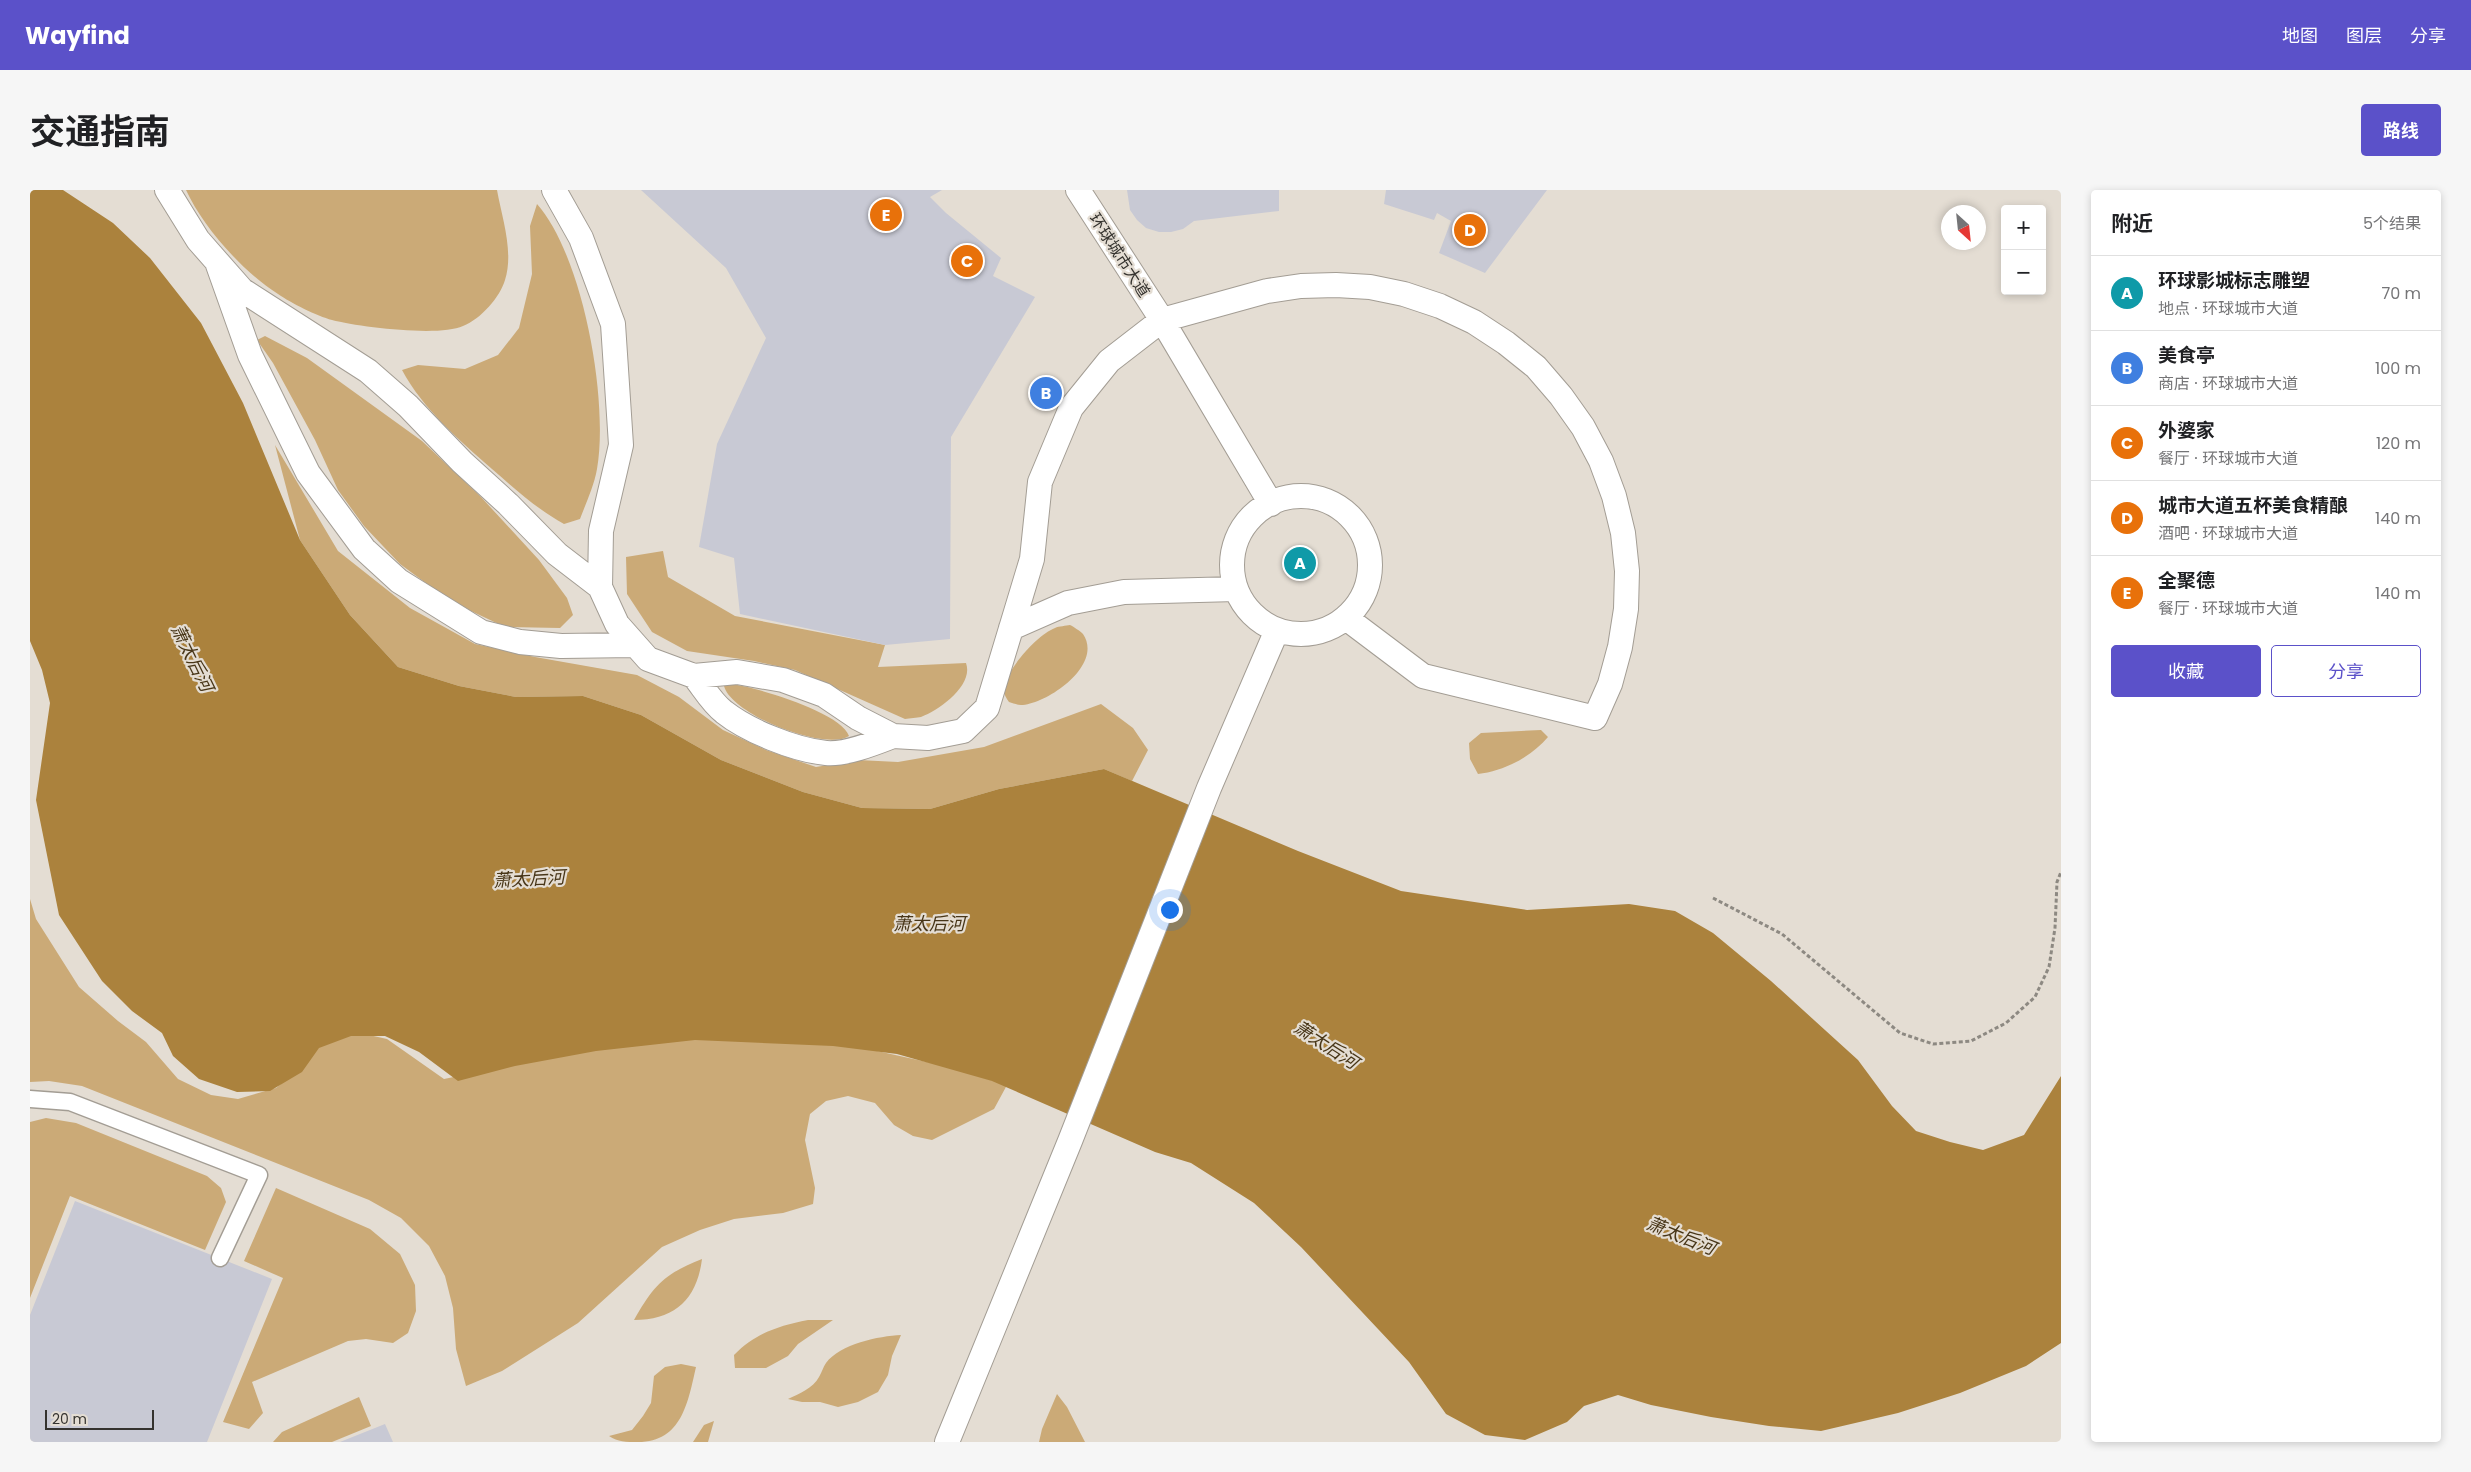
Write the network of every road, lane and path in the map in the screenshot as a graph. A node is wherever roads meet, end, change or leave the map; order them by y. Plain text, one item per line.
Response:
1 (167, 190) edge
2 (554, 190) edge
3 (1078, 190) edge
4 (218, 265) junction
5 (1162, 320) junction
6 (1271, 504) junction
7 (600, 587) junction
8 (1236, 590) junction
9 (1346, 618) junction
10 (1011, 628) junction
11 (1278, 630) junction
12 (634, 645) junction
13 (694, 676) junction
14 (893, 736) junction
15 (2061, 872) edge
16 (1713, 898) dead end
17 (30, 1099) edge
18 (220, 1258) dead end
19 (947, 1442) edge

1 - 4 street
2 - 7 street
3 - 5 street, 环球城市大道
4 - 7 street
4 - 12 street
5 - 6 street, 环球城市大道
5 - 9 street
5 - 10 street
6 - 8 street
6 - 9 street
7 - 12 street
8 - 10 street
8 - 11 street
9 - 11 street
10 - 14 street
11 - 19 street
12 - 13 street
13 - 14 street
13 - 14 street
15 - 16 path
17 - 18 lane

